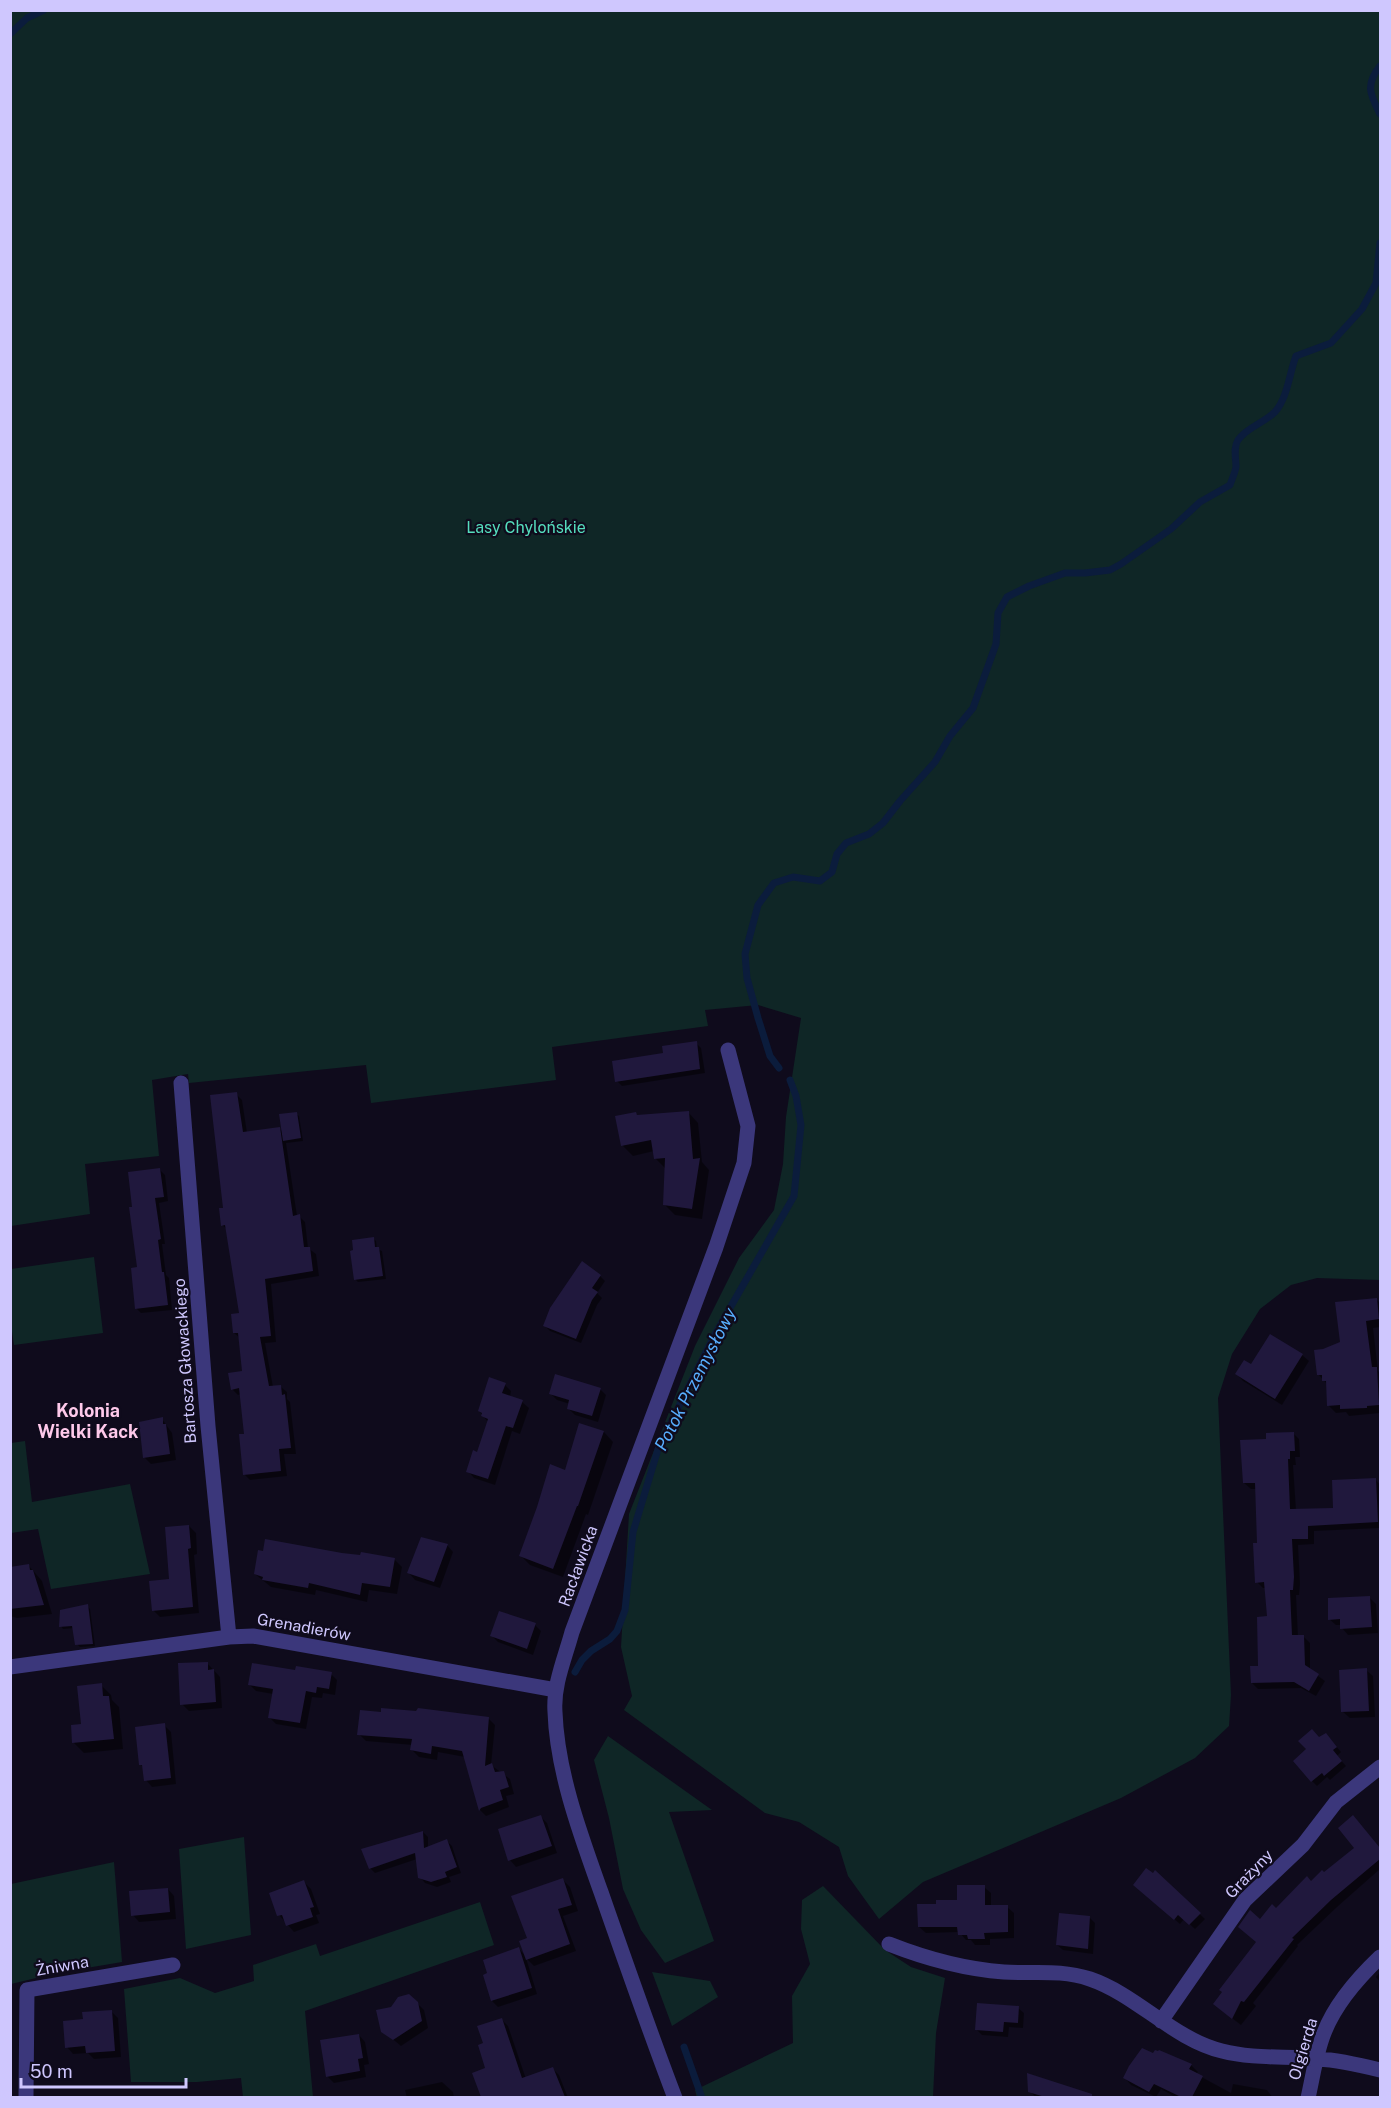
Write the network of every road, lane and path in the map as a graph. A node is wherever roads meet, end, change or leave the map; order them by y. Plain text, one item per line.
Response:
1 (728, 1050) dead end
2 (181, 1083) dead end
3 (229, 1636) junction
4 (10, 1667) edge
5 (555, 1690) junction
6 (1380, 1767) edge
7 (889, 1944) dead end
8 (1380, 1957) edge
9 (173, 1965) dead end
10 (1161, 2021) junction
11 (1317, 2058) junction
12 (1380, 2070) edge
13 (26, 2097) edge
14 (675, 2097) edge
15 (1308, 2097) edge

1 - 5 street, Racławicka
2 - 3 street, Bartosza Głowackiego
3 - 4 street, Grenadierów
3 - 5 street, Grenadierów
5 - 14 street, Racławicka
6 - 10 street, Grażyny
7 - 10 street
8 - 11 street, Olgierda
9 - 13 street, Żniwna
10 - 11 street
11 - 12 street
11 - 15 street, Olgierda

